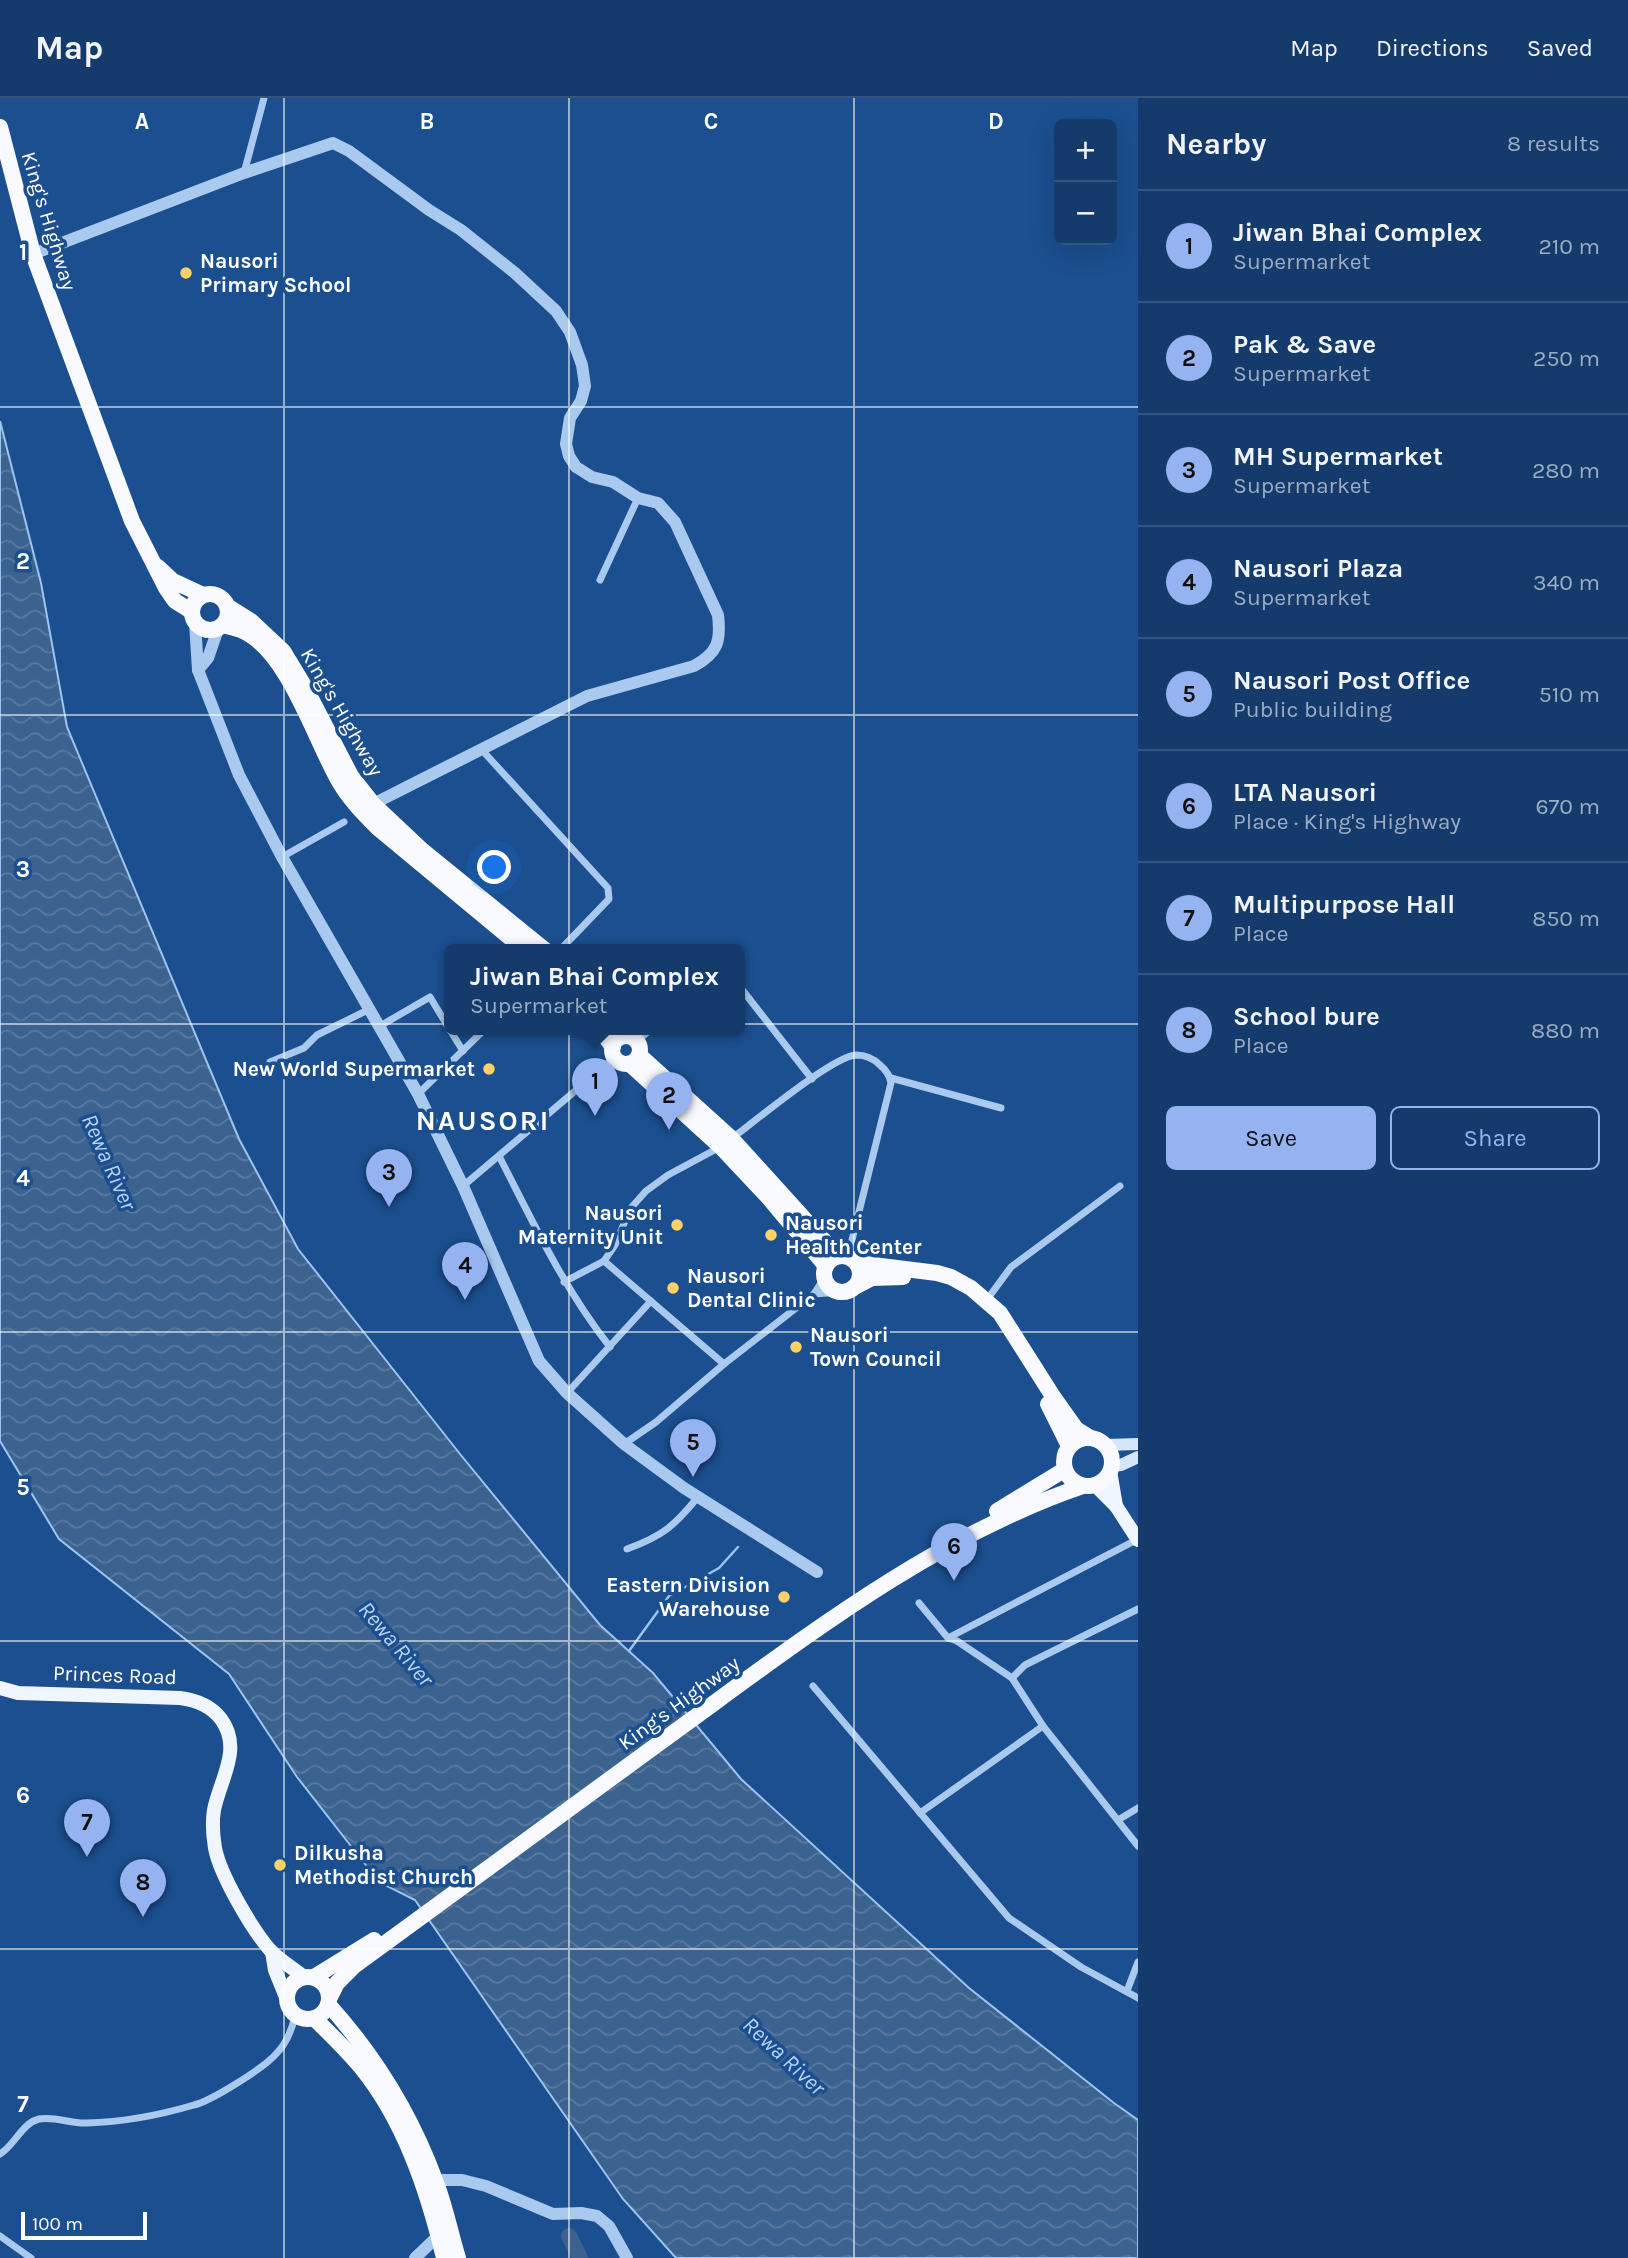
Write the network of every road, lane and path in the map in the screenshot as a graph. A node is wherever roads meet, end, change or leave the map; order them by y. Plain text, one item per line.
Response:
1 (264, 98) edge
2 (0, 127) edge
3 (244, 173) junction
4 (33, 254) junction
5 (638, 498) junction
6 (151, 561) junction
7 (600, 580) dead end
8 (203, 595) junction
9 (227, 606) junction
10 (193, 617) junction
11 (220, 627) junction
12 (198, 670) junction
13 (481, 749) junction
14 (373, 804) junction
15 (344, 822) dead end
16 (282, 857) junction
17 (518, 944) edge
18 (538, 944) edge
19 (566, 944) edge
20 (745, 993) edge
21 (370, 1009) junction
22 (444, 1020) edge
23 (380, 1026) junction
24 (453, 1035) edge
25 (479, 1035) edge
26 (607, 1035) edge
27 (643, 1035) edge
28 (625, 1047) edge
29 (463, 1051) junction
30 (270, 1062) dead end
31 (891, 1078) junction
32 (812, 1079) junction
33 (418, 1094) junction
34 (1001, 1108) dead end
35 (726, 1143) junction
36 (499, 1156) junction
37 (463, 1186) junction
38 (1120, 1186) dead end
39 (604, 1261) junction
40 (839, 1264) junction
41 (564, 1282) junction
42 (847, 1290) junction
43 (814, 1294) junction
44 (651, 1301) junction
45 (984, 1304) junction
46 (610, 1347) junction
47 (724, 1364) junction
48 (567, 1393) junction
49 (1089, 1437) junction
50 (624, 1444) junction
51 (1138, 1444) edge
52 (1105, 1445) junction
53 (1069, 1446) junction
54 (1138, 1457) edge
55 (1064, 1469) junction
56 (1111, 1469) junction
57 (1089, 1485) junction
58 (698, 1497) junction
59 (1116, 1506) junction
60 (1138, 1540) edge
61 (627, 1549) dead end
62 (817, 1572) dead end
63 (919, 1603) dead end
64 (1138, 1609) edge
65 (948, 1638) junction
66 (1012, 1678) junction
67 (729, 1686) junction
68 (813, 1686) dead end
69 (0, 1688) edge
70 (1043, 1726) junction
71 (1138, 1808) edge
72 (920, 1813) junction
73 (1118, 1820) junction
74 (1138, 1846) edge
75 (414, 1918) junction
76 (272, 1952) junction
77 (1138, 1962) edge
78 (309, 1977) junction
79 (1127, 1991) junction
80 (286, 1997) junction
81 (1138, 1998) edge
82 (329, 2001) junction
83 (295, 2016) junction
84 (314, 2018) junction
85 (0, 2154) edge
86 (436, 2180) junction
87 (439, 2235) junction
88 (0, 2236) edge
89 (31, 2258) edge
90 (415, 2258) edge
91 (444, 2258) edge
92 (458, 2258) edge
93 (627, 2258) edge

1 - 3 street
2 - 4 highway, King's Highway
3 - 4 street
3 - 5 street
4 - 6 highway, King's Highway
5 - 7 street
5 - 13 street
6 - 8 highway, King's Highway
6 - 10 highway, King's Highway
8 - 9 highway
8 - 10 highway
9 - 11 highway
9 - 14 highway, King's Highway
10 - 11 highway
10 - 12 street
11 - 12 street
11 - 17 highway, King's Highway
12 - 16 street
13 - 14 street
13 - 19 street
14 - 18 highway, King's Highway
15 - 16 street
16 - 21 street
20 - 32 street
21 - 23 street
21 - 30 street
22 - 23 street
23 - 33 street
24 - 29 street
25 - 29 street
26 - 28 highway
27 - 28 street
28 - 35 highway
28 - 36 street
29 - 33 street
31 - 32 street
31 - 34 street
31 - 40 street
32 - 35 street
33 - 37 street
35 - 39 street
35 - 40 highway
36 - 37 street
36 - 41 street
37 - 48 street
38 - 45 street
39 - 41 street
39 - 44 street
40 - 42 highway
40 - 42 highway
40 - 43 street
40 - 45 highway
41 - 46 street
42 - 43 street
42 - 45 highway
43 - 47 street
44 - 46 street
44 - 47 street
45 - 49 highway
45 - 53 highway
46 - 48 street
47 - 50 street
48 - 50 street
49 - 52 highway
49 - 53 highway
50 - 58 street
51 - 52 main road
52 - 56 highway
53 - 55 highway
54 - 56 main road
55 - 57 highway
55 - 67 highway, King's Highway
56 - 57 highway
56 - 59 main road
57 - 59 main road
57 - 67 highway, King's Highway
58 - 61 street
58 - 62 street
59 - 60 main road
60 - 65 street
63 - 65 street
64 - 66 street
65 - 66 street
66 - 70 street
67 - 75 highway, King's Highway
68 - 72 street
69 - 76 main road, Princes Road
70 - 72 street
70 - 73 street
71 - 73 street
72 - 79 street
73 - 74 street
75 - 78 highway, King's Highway
75 - 82 highway, King's Highway
76 - 78 main road, Princes Road
76 - 80 main road, Princes Road
77 - 79 street
78 - 80 highway
78 - 82 highway
79 - 81 street
80 - 83 highway
82 - 84 highway
82 - 86 highway
83 - 84 highway
83 - 85 street
84 - 87 highway
86 - 92 highway
86 - 93 street
87 - 90 street
87 - 91 highway
88 - 89 street

